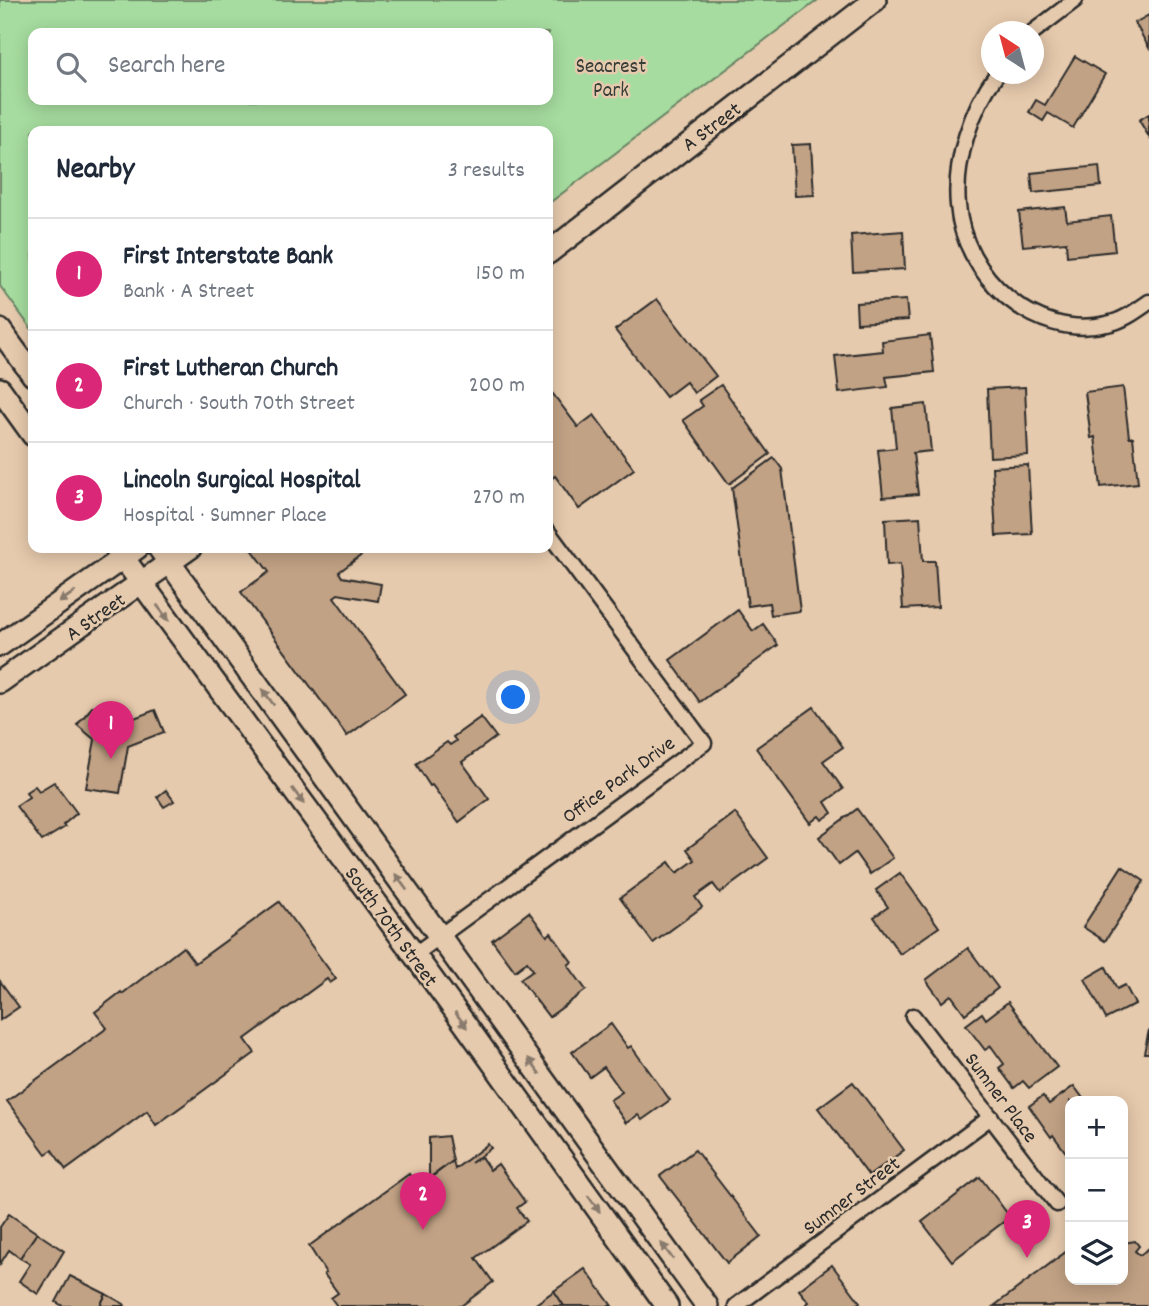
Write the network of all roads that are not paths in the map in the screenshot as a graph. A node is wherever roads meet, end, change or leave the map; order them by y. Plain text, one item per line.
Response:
1 (875, 0) edge
2 (1075, 0) edge
3 (1044, 24) edge
4 (992, 84) edge
5 (553, 249) edge
6 (1149, 302) edge
7 (0, 330) edge
8 (28, 368) edge
9 (0, 389) edge
10 (28, 428) edge
11 (553, 539) edge
12 (122, 553) edge
13 (126, 553) edge
14 (164, 555) edge
15 (141, 583) junction
16 (0, 645) edge
17 (0, 682) edge
18 (439, 936) junction
19 (414, 955) junction
20 (913, 1016) dead end
21 (991, 1116) junction
22 (1056, 1204) dead end
23 (667, 1306) edge
24 (707, 1306) edge
25 (736, 1306) edge

1 - 5 main road, A Street
2 - 3 street
4 - 6 street
7 - 8 main road
9 - 10 main road
11 - 18 street, Office Park Drive
12 -> 16 main road, A Street
13 - 15 main road, South 70th Street
14 - 15 main road, A Street
18 -> 14 main road, South 70th Street
15 - 17 main road, A Street
15 -> 19 main road, South 70th Street
18 - 19 street, Office Park Drive
24 -> 18 main road, South 70th Street
19 -> 23 main road, South 70th Street
20 - 21 street, Sumner Place
21 - 22 street, Sumner Place
21 - 25 street, Sumner Street

